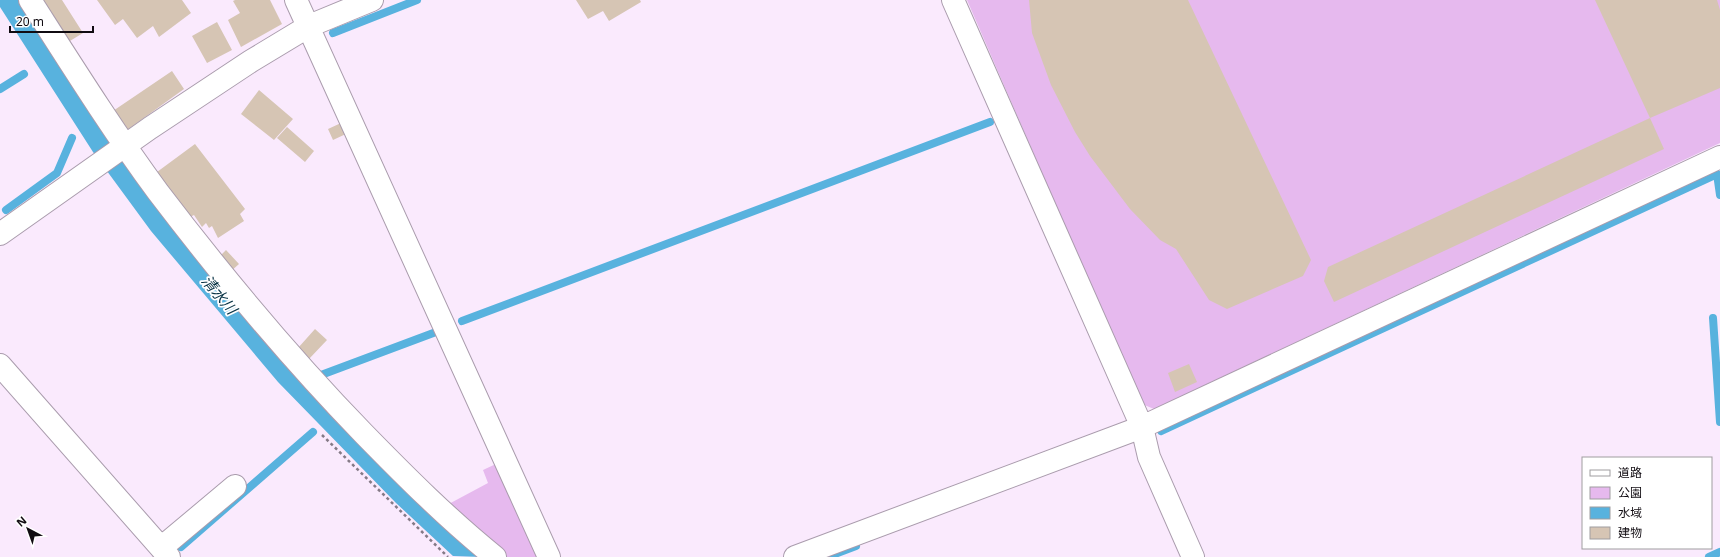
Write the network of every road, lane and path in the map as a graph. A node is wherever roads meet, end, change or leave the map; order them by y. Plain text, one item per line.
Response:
1 (30, 0) edge
2 (296, 0) edge
3 (372, 0) edge
4 (954, 0) edge
5 (309, 26) junction
6 (126, 145) junction
7 (1720, 157) edge
8 (0, 234) edge
9 (0, 365) edge
10 (1142, 427) junction
11 (322, 435) dead end
12 (235, 486) dead end
13 (165, 552) edge
14 (448, 557) edge
15 (495, 557) edge
16 (549, 557) edge
17 (794, 557) edge
18 (1193, 557) edge

1 - 6 street
2 - 5 street
3 - 5 street
4 - 10 street
5 - 6 street
5 - 16 street
6 - 8 street
6 - 15 street
7 - 10 street
9 - 13 street
10 - 17 street
10 - 18 street
11 - 14 path
12 - 13 street

